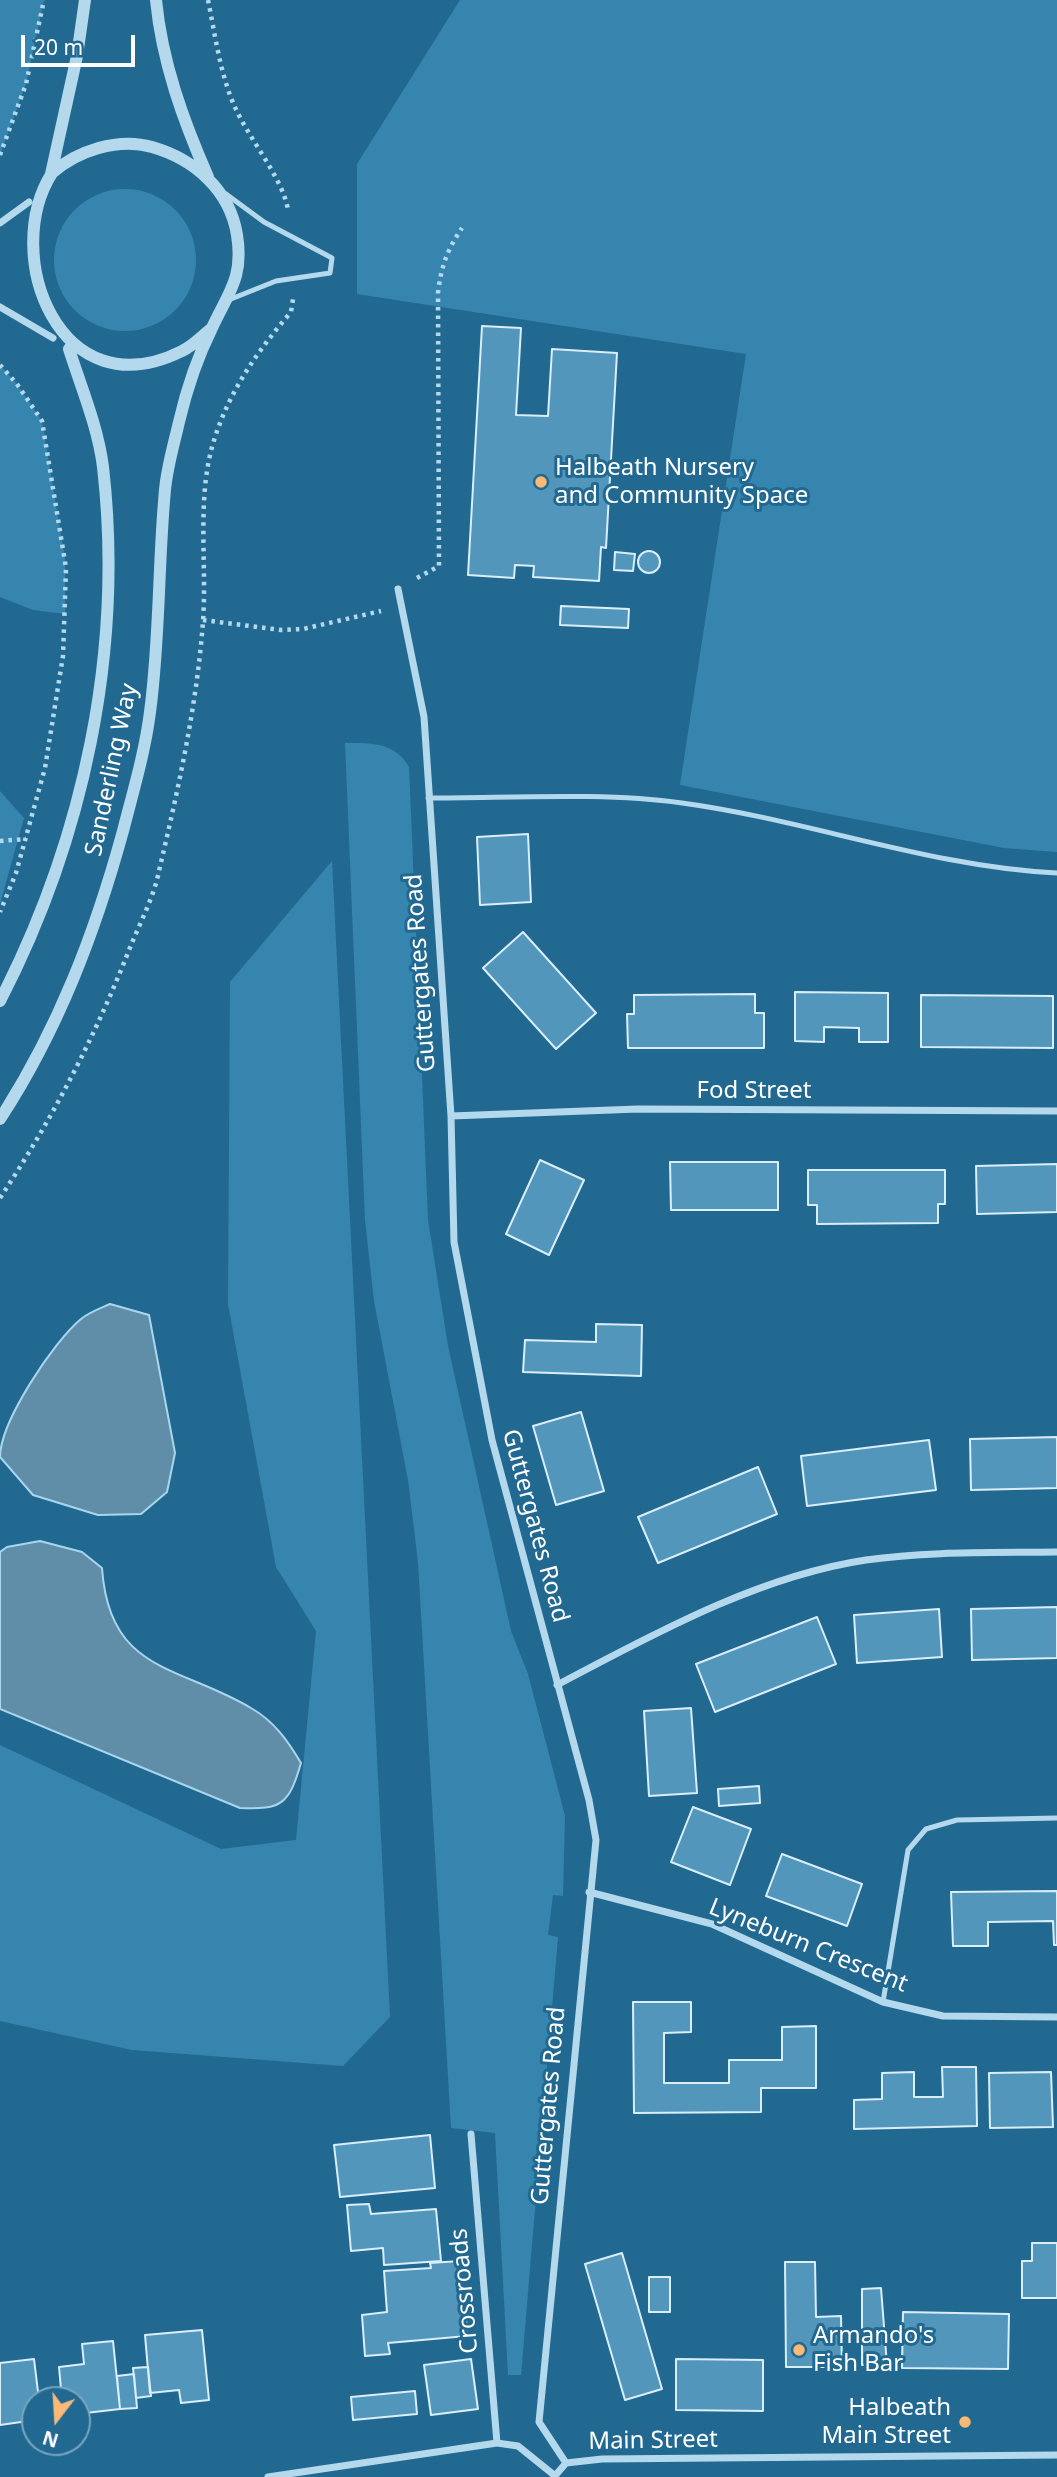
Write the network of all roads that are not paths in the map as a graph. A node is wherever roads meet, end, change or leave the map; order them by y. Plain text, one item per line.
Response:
1 (85, 0) edge
2 (156, 0) edge
3 (51, 174) junction
4 (211, 181) junction
5 (29, 202) junction
6 (0, 223) edge
7 (22, 225) dead end
8 (230, 299) junction
9 (0, 307) edge
10 (30, 308) dead end
11 (212, 328) junction
12 (53, 338) junction
13 (69, 349) junction
14 (398, 589) road end
15 (428, 798) junction
16 (1057, 873) edge
17 (0, 1001) edge
18 (1057, 1111) edge
19 (451, 1116) junction
20 (0, 1119) edge
21 (1057, 1552) edge
22 (557, 1685) junction
23 (1057, 1818) edge
24 (589, 1892) junction
25 (883, 2003) junction
26 (1057, 2017) edge
27 (471, 2134) dead end
28 (497, 2443) junction
29 (1057, 2455) edge
30 (566, 2463) junction
31 (554, 2476) edge
32 (268, 2477) edge

1 - 3 street, Sanderling Way
2 - 4 street, Sanderling Way
3 - 4 street, Sanderling Way
3 - 5 street, Sanderling Way
4 - 8 street, Sanderling Way
4 - 8 lane
5 - 6 street
5 - 7 street, Sanderling Way
8 - 11 street, Sanderling Way
9 - 12 street
10 - 12 street, Sanderling Way
11 - 13 street, Sanderling Way
11 - 20 street, Sanderling Way
12 - 13 street, Sanderling Way
13 - 17 street, Sanderling Way
14 - 15 street, Guttergates Road
15 - 16 lane
15 - 19 street, Guttergates Road
18 - 19 street, Fod Street
19 - 22 street, Guttergates Road
21 - 22 street
22 - 24 street, Guttergates Road
23 - 25 lane
24 - 25 street, Lyneburn Crescent
24 - 30 street, Guttergates Road
25 - 26 street, Lyneburn Crescent
27 - 28 street, Crossroads
28 - 31 street, Main Street
28 - 32 street, Main Street
29 - 30 street, Main Street
30 - 31 street, Main Street

